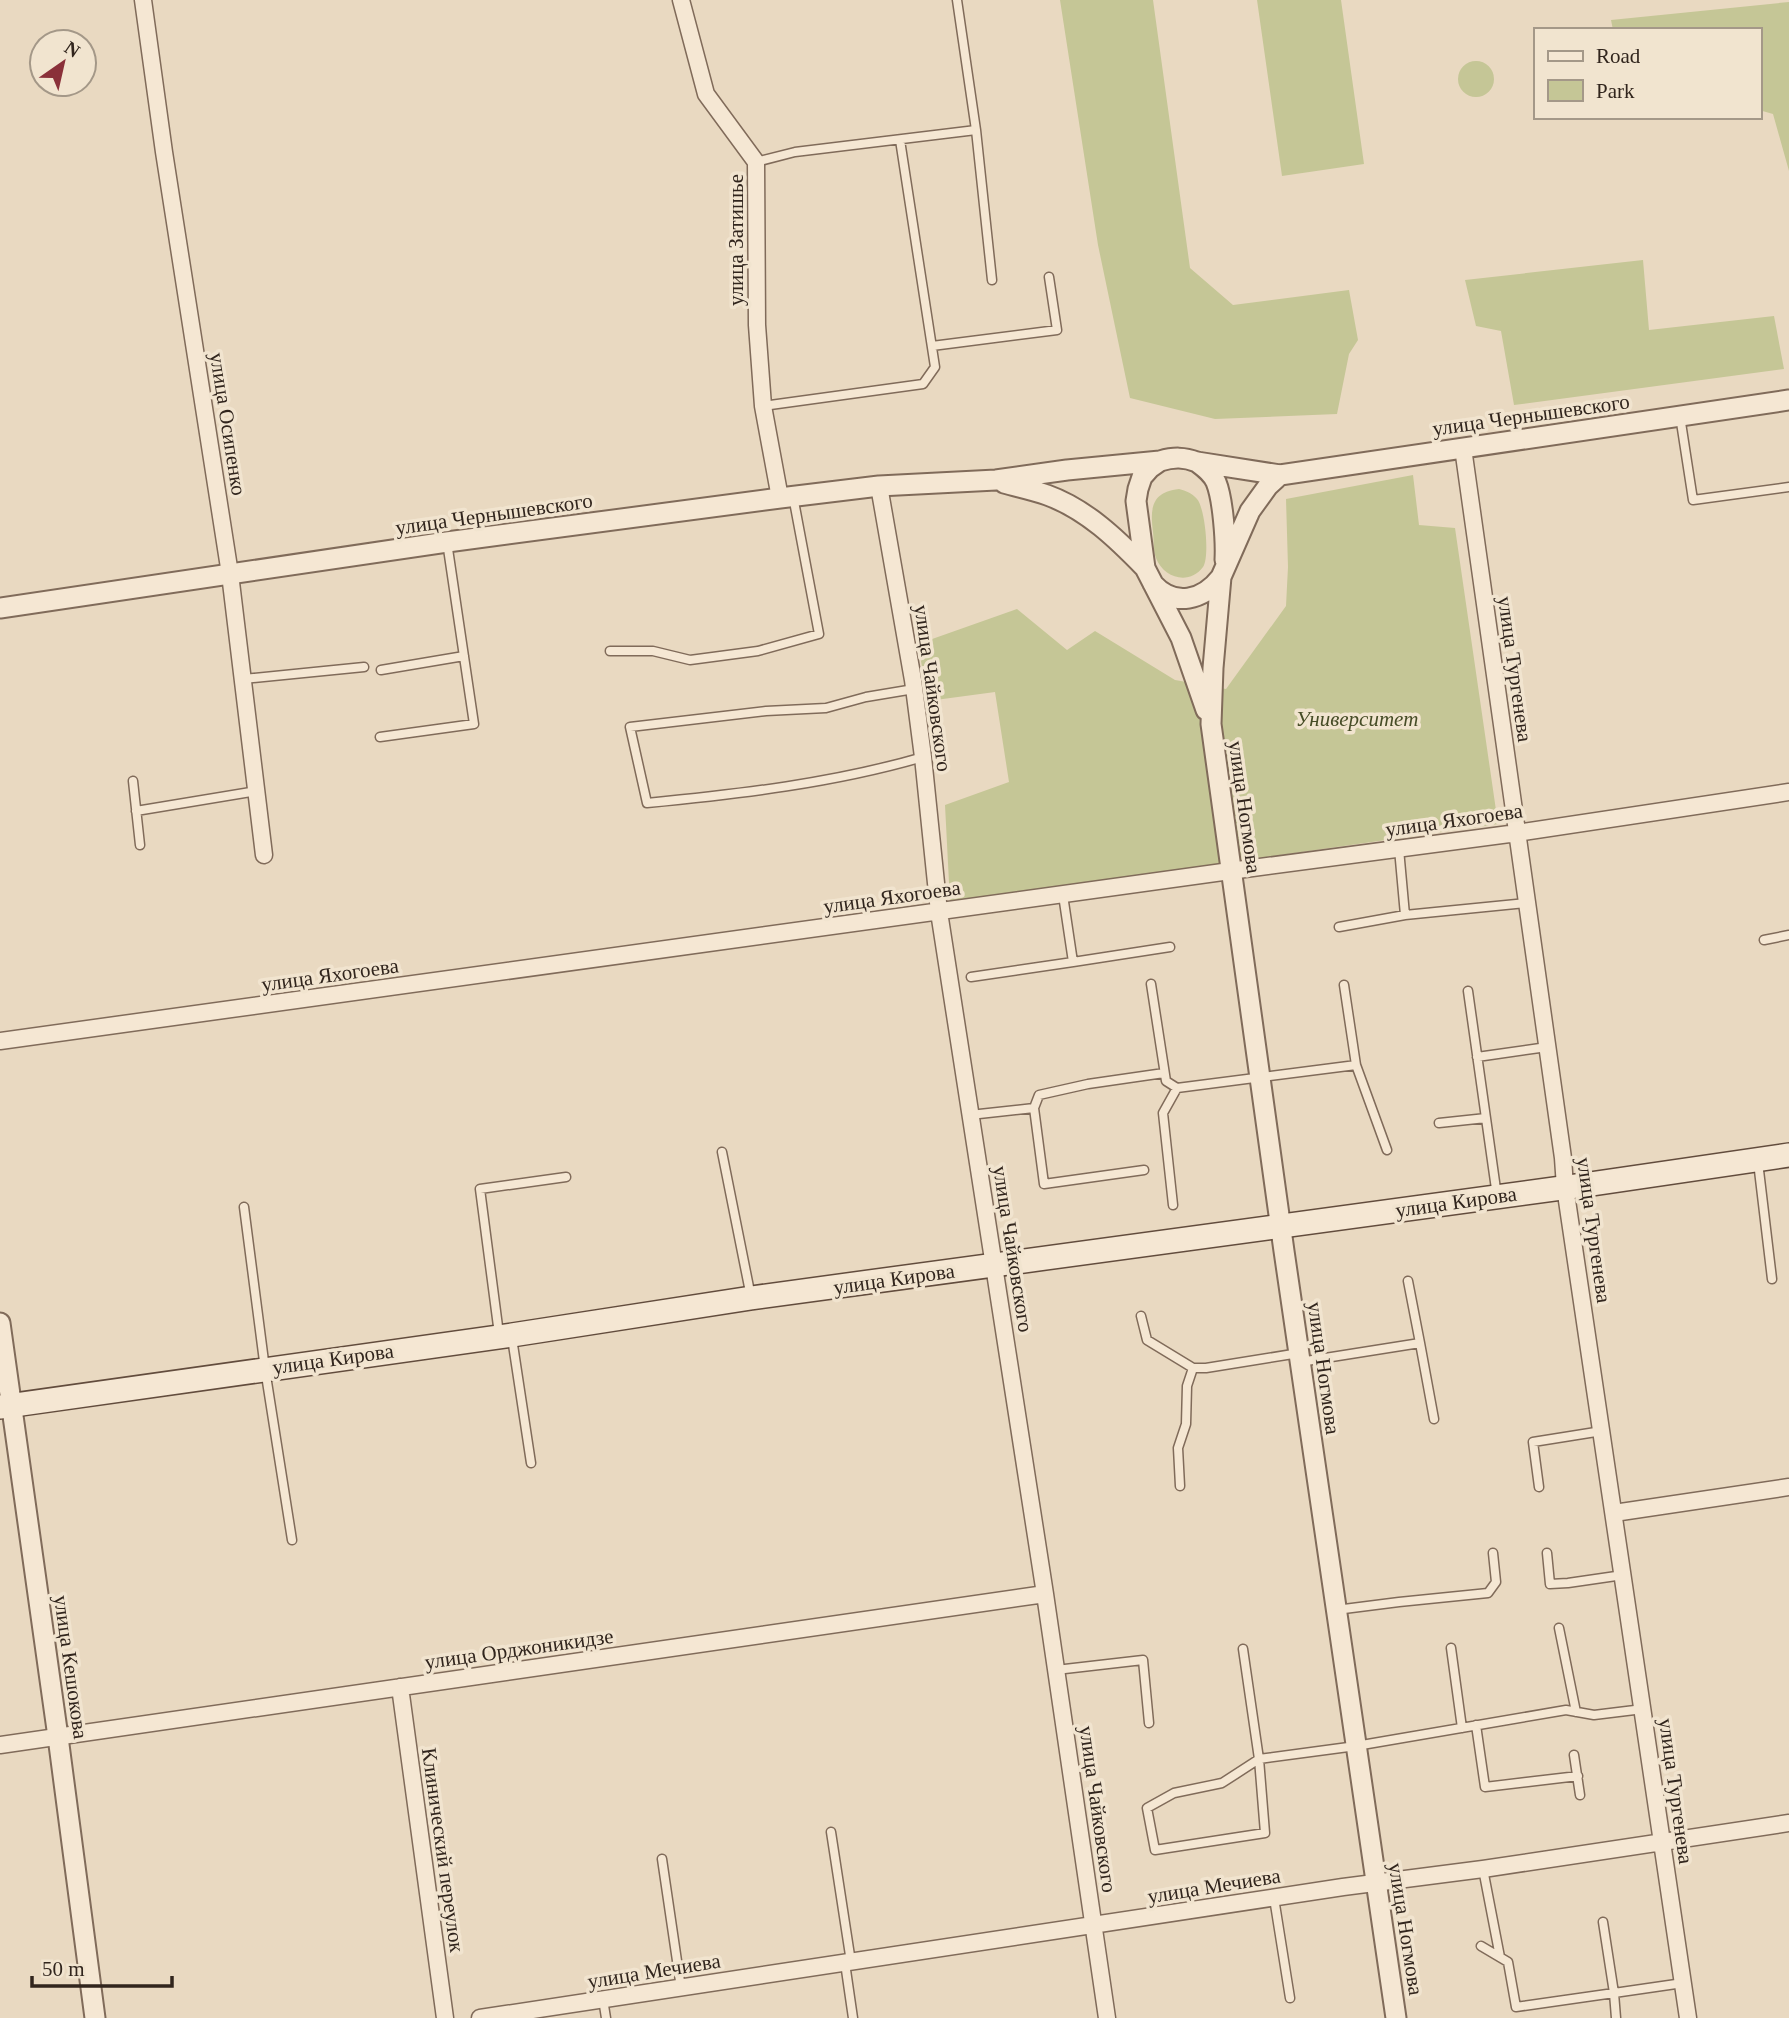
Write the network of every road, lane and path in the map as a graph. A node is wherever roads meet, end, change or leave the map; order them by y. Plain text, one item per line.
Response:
1 (143, 0) edge
2 (681, 0) edge
3 (957, 0) edge
4 (976, 130) junction
5 (900, 140) junction
6 (756, 162) junction
7 (1049, 277) dead end
8 (992, 280) dead end
9 (932, 346) junction
10 (1789, 400) edge
11 (763, 406) junction
12 (1680, 416) junction
13 (1463, 448) junction
14 (1160, 461) junction
15 (1197, 462) junction
16 (1280, 475) junction
17 (996, 480) junction
18 (879, 486) junction
19 (1789, 486) edge
20 (787, 497) junction
21 (447, 542) junction
22 (1223, 571) junction
23 (230, 574) junction
24 (1147, 574) junction
25 (0, 608) edge
26 (610, 651) dead end
27 (464, 656) junction
28 (364, 667) dead end
29 (381, 670) dead end
30 (243, 679) junction
31 (914, 689) junction
32 (1211, 724) junction
33 (380, 737) dead end
34 (923, 757) junction
35 (132, 781) dead end
36 (257, 791) junction
37 (1789, 792) edge
38 (136, 811) junction
39 (1517, 834) junction
40 (140, 845) dead end
41 (1399, 849) junction
42 (264, 855) dead end
43 (1230, 871) junction
44 (1063, 894) junction
45 (1527, 903) junction
46 (939, 912) junction
47 (1405, 915) junction
48 (1339, 927) dead end
49 (1789, 935) edge
50 (1765, 940) dead end
51 (1170, 947) dead end
52 (1073, 961) junction
53 (971, 977) dead end
54 (1150, 984) dead end
55 (1345, 985) dead end
56 (1468, 991) dead end
57 (0, 1041) edge
58 (1547, 1047) junction
59 (1477, 1057) junction
60 (1356, 1065) junction
61 (1164, 1073) junction
62 (1261, 1077) junction
63 (1177, 1087) junction
64 (1034, 1108) junction
65 (970, 1115) junction
66 (1486, 1118) junction
67 (1439, 1123) dead end
68 (1387, 1150) dead end
69 (722, 1152) dead end
70 (1789, 1154) edge
71 (1758, 1159) junction
72 (1144, 1170) dead end
73 (566, 1177) dead end
74 (1565, 1187) junction
75 (1497, 1196) junction
76 (1173, 1205) dead end
77 (244, 1207) dead end
78 (1281, 1224) junction
79 (994, 1265) junction
80 (1772, 1279) dead end
81 (1408, 1281) dead end
82 (751, 1298) junction
83 (1142, 1316) dead end
84 (0, 1323) edge
85 (505, 1336) junction
86 (1420, 1343) junction
87 (1299, 1358) junction
88 (1193, 1368) junction
89 (265, 1369) junction
90 (6, 1406) edge
91 (1434, 1419) dead end
92 (1602, 1431) junction
93 (531, 1463) dead end
94 (1180, 1486) dead end
95 (1539, 1487) dead end
96 (1789, 1487) edge
97 (1614, 1513) junction
98 (292, 1540) dead end
99 (1493, 1553) dead end
100 (1547, 1553) dead end
101 (1623, 1575) junction
102 (1045, 1594) junction
103 (1336, 1610) junction
104 (1559, 1628) dead end
105 (1451, 1648) dead end
106 (1243, 1649) dead end
107 (1056, 1670) junction
108 (400, 1687) junction
109 (1643, 1709) junction
110 (1576, 1712) junction
111 (1149, 1723) dead end
112 (1476, 1725) junction
113 (1462, 1728) junction
114 (58, 1737) junction
115 (0, 1745) edge
116 (1356, 1746) junction
117 (1574, 1755) dead end
118 (1259, 1759) junction
119 (1578, 1776) junction
120 (1580, 1795) dead end
121 (1789, 1823) edge
122 (831, 1832) dead end
123 (1663, 1843) junction
124 (662, 1859) dead end
125 (1483, 1870) junction
126 (1376, 1884) junction
127 (1275, 1898) junction
128 (1603, 1922) dead end
129 (1094, 1925) junction
130 (1481, 1946) dead end
131 (1500, 1957) junction
132 (848, 1962) junction
133 (1683, 1983) junction
134 (681, 1988) junction
135 (1614, 1993) junction
136 (1290, 1998) dead end
137 (603, 1999) junction
138 (95, 2018) edge
139 (445, 2018) edge
140 (480, 2018) edge
141 (606, 2018) edge
142 (853, 2018) edge
143 (1107, 2018) edge
144 (1396, 2018) edge
145 (1616, 2018) edge
146 (1688, 2018) edge

1 - 23 street, улица Осипенко
2 - 6 street, улица Затишье
3 - 4 lane
4 - 5 lane
4 - 8 lane
5 - 6 lane
5 - 9 lane
6 - 11 street, улица Затишье
7 - 9 lane
9 - 11 lane
10 - 12 street, улица Чернышевского
11 - 20 street, улица Затишье
12 - 13 street, улица Чернышевского
12 - 19 lane
13 - 16 street, улица Чернышевского
13 - 39 street, улица Тургенева
14 - 15 street
14 - 17 street
14 - 24 street
15 - 16 street, улица Чернышевского
15 - 22 street
16 - 22 street
17 - 18 street, улица Чернышевского
17 - 24 street
18 - 20 street, улица Чернышевского
18 - 31 street, улица Чайковского
20 - 21 street, улица Чернышевского
20 - 26 lane
21 - 23 street, улица Чернышевского
21 - 27 lane
22 - 24 street
22 - 32 street
23 - 25 street, улица Чернышевского
23 - 30 street, улица Осипенко
24 - 32 street
27 - 29 lane
27 - 33 lane
28 - 30 lane
30 - 36 street, улица Осипенко
31 - 34 street, улица Чайковского
31 - 34 lane
32 - 43 street, улица Ногмова
34 - 46 street, улица Чайковского
35 - 38 lane
36 - 38 lane
36 - 42 street, улица Осипенко
37 - 39 street, улица Яхогоева
38 - 40 lane
39 - 41 street, улица Яхогоева
39 - 45 street, улица Тургенева
41 - 43 street, улица Яхогоева
41 - 47 lane
43 - 44 street, улица Яхогоева
43 - 62 street, улица Ногмова
44 - 46 street, улица Яхогоева
44 - 52 lane
45 - 47 lane
45 - 58 street, улица Тургенева
46 - 57 street, улица Яхогоева
46 - 65 street, улица Чайковского
47 - 48 lane
49 - 50 lane
51 - 52 lane
52 - 53 lane
54 - 61 lane
55 - 60 lane
56 - 59 lane
58 - 59 lane
58 - 74 street, улица Тургенева
59 - 66 lane
60 - 62 lane
60 - 68 lane
61 - 63 lane
61 - 64 lane
62 - 63 lane
62 - 78 street, улица Ногмова
63 - 76 lane
64 - 65 lane
64 - 72 lane
65 - 79 street, улица Чайковского
66 - 67 lane
66 - 75 lane
69 - 82 lane
70 - 71 main road, улица Кирова
71 - 74 main road, улица Кирова
71 - 80 lane
73 - 85 lane
74 - 75 main road, улица Кирова
74 - 92 street, улица Тургенева
75 - 78 main road, улица Кирова
77 - 89 lane
78 - 79 main road, улица Кирова
78 - 87 street, улица Ногмова
79 - 82 main road, улица Кирова
79 - 102 street, улица Чайковского
81 - 86 lane
82 - 85 main road, улица Кирова
83 - 88 lane
84 - 90 street, улица Кешокова
85 - 89 main road, улица Кирова
85 - 93 lane
86 - 87 lane
86 - 91 lane
87 - 88 lane
87 - 103 street, улица Ногмова
88 - 94 lane
89 - 90 main road, улица Кирова
89 - 98 lane
90 - 114 street, улица Кешокова
92 - 95 lane
92 - 97 street, улица Тургенева
96 - 97 street
97 - 101 street, улица Тургенева
99 - 103 lane
100 - 101 lane
101 - 109 street, улица Тургенева
102 - 107 street, улица Чайковского
102 - 108 street, улица Орджоникидзе
103 - 116 street, улица Ногмова
104 - 110 lane
105 - 113 lane
106 - 118 lane
107 - 111 lane
107 - 129 street, улица Чайковского
108 - 114 street, улица Орджоникидзе
108 - 139 street, Клинический переулок
109 - 110 lane
109 - 123 street, улица Тургенева
110 - 112 lane
112 - 113 lane
112 - 119 lane
113 - 116 lane
114 - 115 street, улица Орджоникидзе
114 - 138 street, улица Кешокова
116 - 118 lane
116 - 126 street, улица Ногмова
117 - 119 lane
118 - 118 lane
119 - 120 lane
121 - 123 street, улица Мечиева
122 - 132 lane
123 - 125 street, улица Мечиева
123 - 133 street, улица Тургенева
124 - 134 lane
125 - 126 street, улица Мечиева
125 - 131 lane
126 - 127 street, улица Мечиева
126 - 144 street, улица Ногмова
127 - 129 street, улица Мечиева
127 - 136 lane
128 - 135 lane
129 - 132 street, улица Мечиева
129 - 143 street, улица Чайковского
130 - 131 lane
131 - 135 lane
132 - 134 street, улица Мечиева
132 - 142 lane
133 - 135 lane
133 - 146 street, улица Тургенева
134 - 137 street, улица Мечиева
135 - 145 lane
137 - 140 street, улица Мечиева
137 - 141 lane

